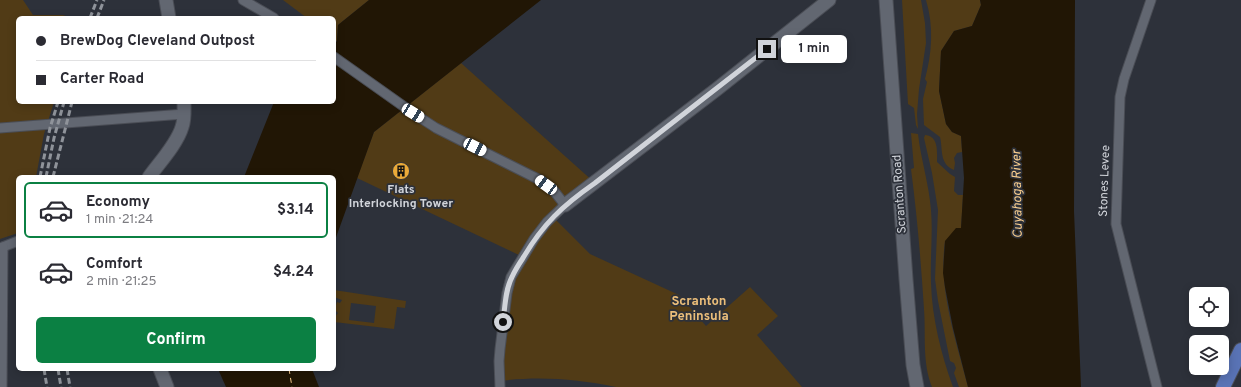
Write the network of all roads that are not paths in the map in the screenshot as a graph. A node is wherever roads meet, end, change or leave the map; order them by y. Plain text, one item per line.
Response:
1 (166, 0) edge
2 (243, 0) edge
3 (829, 0) edge
4 (886, 0) edge
5 (1151, 0) edge
6 (170, 16) edge
7 (271, 16) edge
8 (336, 58) edge
9 (184, 108) edge
10 (0, 128) edge
11 (150, 175) edge
12 (565, 205) junction
13 (16, 242) edge
14 (1, 248) edge
15 (1241, 350) edge
16 (161, 371) edge
17 (2, 384) edge
18 (167, 387) edge
19 (500, 387) edge
20 (917, 387) edge
21 (1156, 387) edge
22 (1223, 387) edge

1 - 6 street
2 - 7 street
3 - 12 street
4 - 20 street, Scranton Road
5 - 21 street, Stones Levee
8 - 12 street
9 - 10 street
9 - 11 street
12 - 19 street
13 - 14 street
14 - 17 street
15 - 22 main road
16 - 18 street

